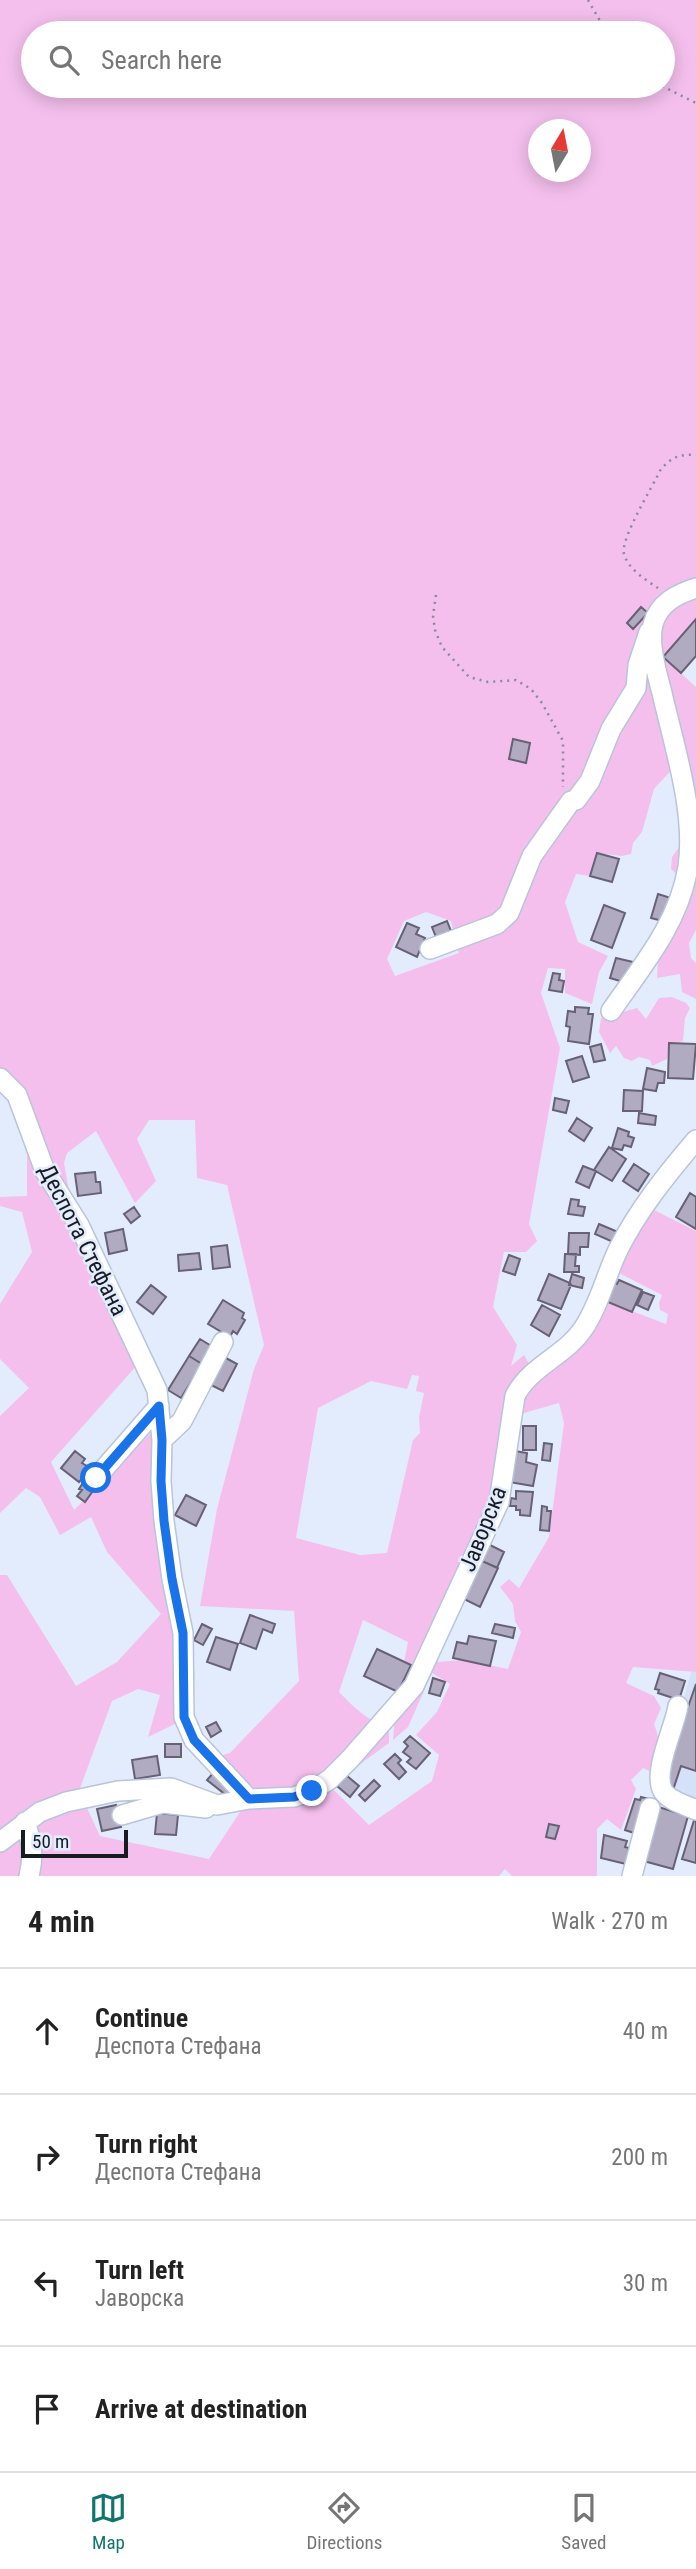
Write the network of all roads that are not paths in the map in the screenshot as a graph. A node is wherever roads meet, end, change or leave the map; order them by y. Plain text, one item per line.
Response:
1 (689, 591) edge
2 (653, 623) junction
3 (430, 949) dead end
4 (611, 1011) dead end
5 (0, 1078) edge
6 (696, 1140) edge
7 (223, 1342) dead end
8 (159, 1406) junction
9 (162, 1440) junction
10 (96, 1478) dead end
11 (678, 1706) dead end
12 (249, 1799) junction
13 (217, 1805) junction
14 (650, 1808) dead end
15 (696, 1810) edge
16 (122, 1815) dead end
17 (25, 1822) junction
18 (0, 1842) edge
19 (638, 1873) edge
20 (29, 1876) edge

1 - 2 street
2 - 3 street
2 - 4 street
5 - 8 street, Деспота Стефана
6 - 12 street, Јаворска
7 - 9 street
8 - 9 street, Деспота Стефана
8 - 10 street
9 - 12 street, Деспота Стефана
11 - 15 street
12 - 13 street, Јаворска
13 - 16 street, Јаворска
13 - 17 street
14 - 19 street
17 - 18 street
17 - 20 street

